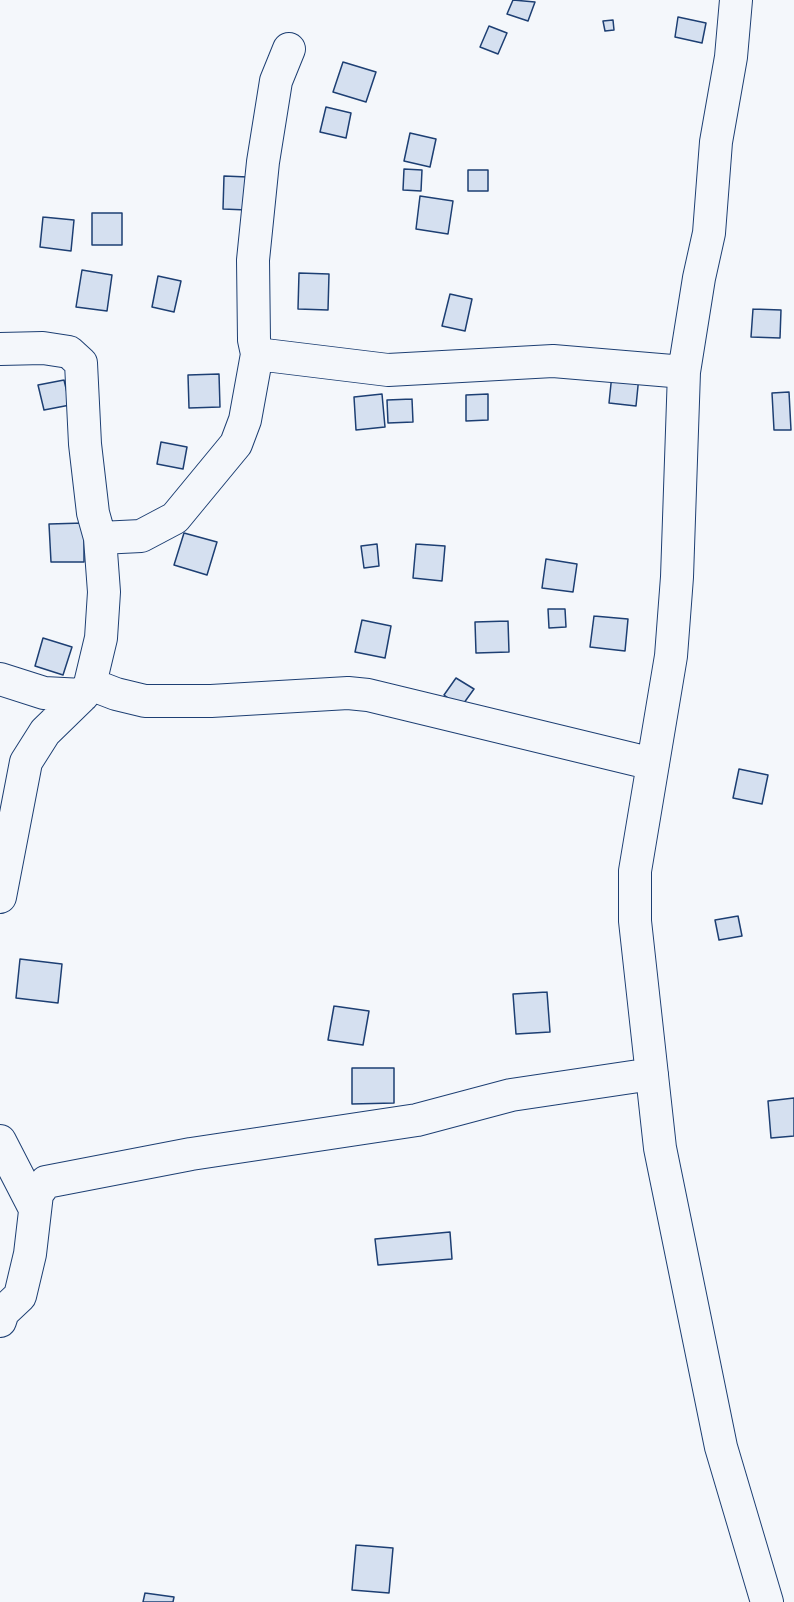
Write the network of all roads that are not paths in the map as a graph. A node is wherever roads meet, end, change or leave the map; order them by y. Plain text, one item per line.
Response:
1 (736, 0) edge
2 (289, 49) dead end
3 (0, 349) edge
4 (257, 354) junction
5 (684, 372) junction
6 (100, 538) junction
7 (0, 679) edge
8 (86, 689) junction
9 (653, 764) junction
10 (0, 897) edge
11 (652, 1074) junction
12 (0, 1141) edge
13 (35, 1209) junction
14 (0, 1321) edge
15 (767, 1602) edge

1 - 5 street
2 - 4 street
3 - 6 street
4 - 5 street
4 - 6 street
5 - 9 street
6 - 8 street
7 - 8 street
8 - 9 street
8 - 10 street
9 - 11 street
11 - 13 street
11 - 15 street
12 - 13 street
13 - 14 street

